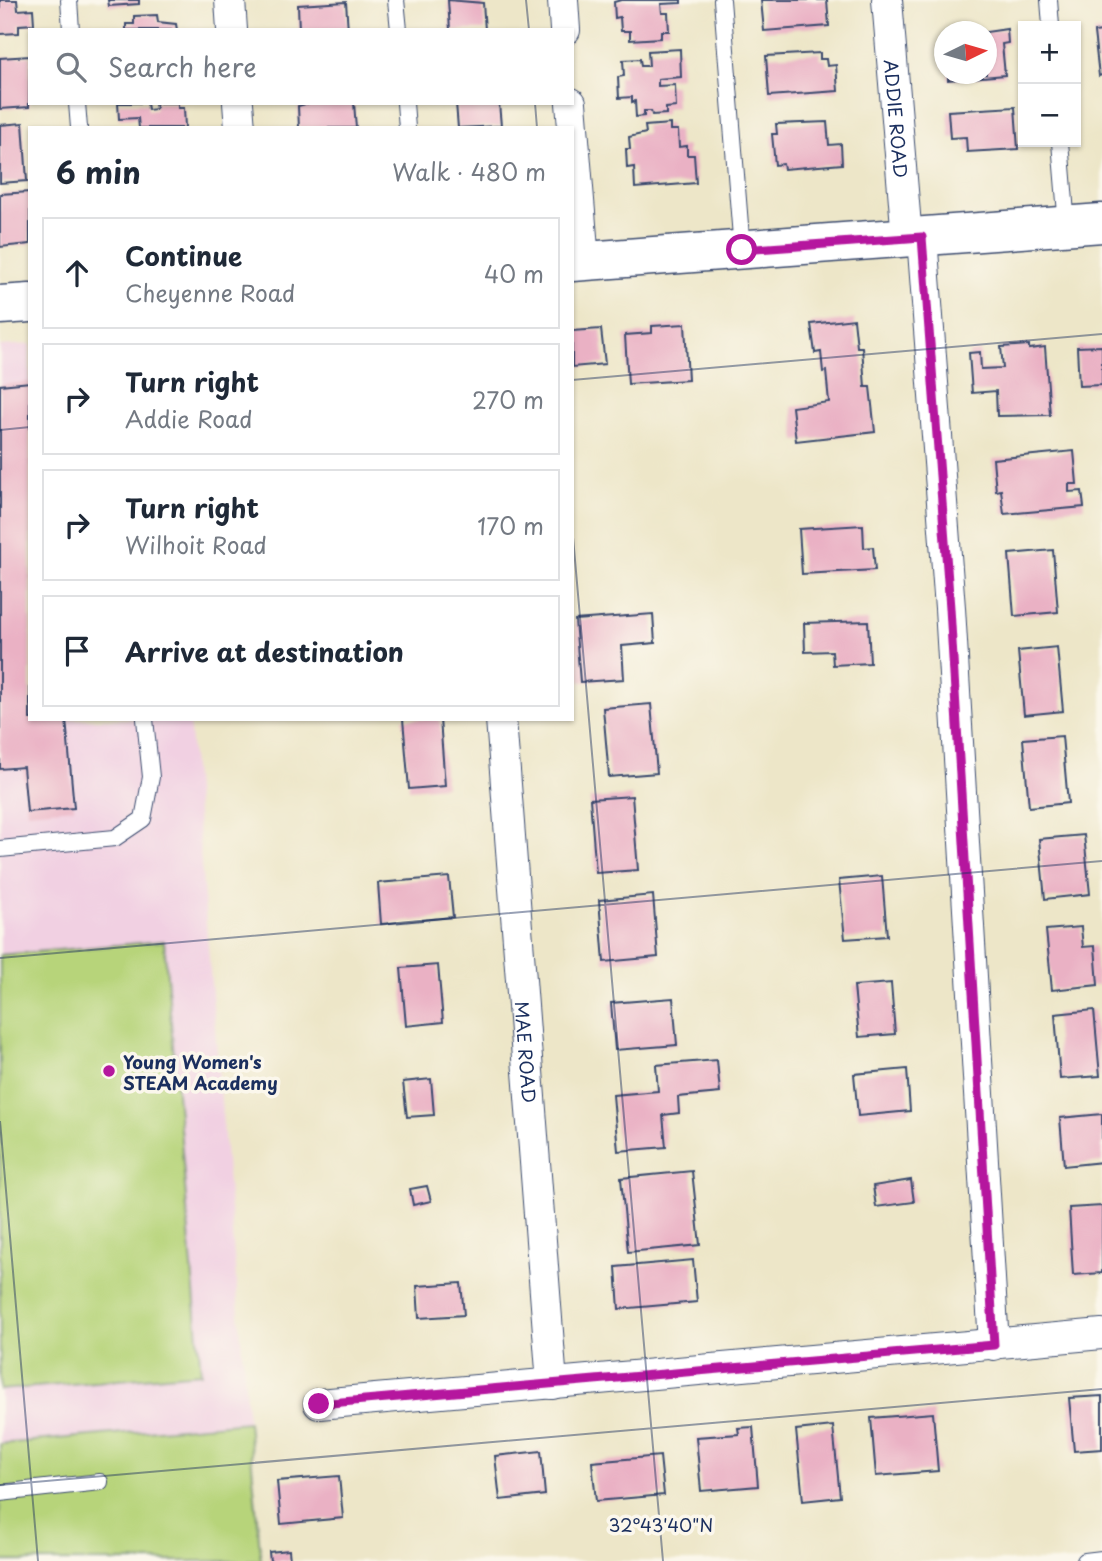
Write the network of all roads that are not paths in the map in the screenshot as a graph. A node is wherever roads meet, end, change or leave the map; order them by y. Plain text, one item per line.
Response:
1 (69, 0) edge
2 (230, 0) edge
3 (396, 0) edge
4 (563, 0) edge
5 (722, 0) edge
6 (887, 0) edge
7 (1049, 0) edge
8 (1051, 21) edge
9 (71, 28) edge
10 (232, 28) edge
11 (399, 28) edge
12 (565, 28) edge
13 (77, 105) edge
14 (238, 105) edge
15 (405, 105) edge
16 (571, 105) edge
17 (79, 126) edge
18 (240, 126) edge
19 (407, 126) edge
20 (572, 126) edge
21 (1061, 147) edge
22 (574, 171) edge
23 (1084, 225) edge
24 (914, 237) junction
25 (742, 250) junction
26 (578, 262) edge
27 (28, 303) edge
28 (0, 305) edge
29 (145, 721) edge
30 (501, 721) edge
31 (0, 849) edge
32 (1102, 1334) edge
33 (994, 1345) junction
34 (552, 1384) junction
35 (319, 1404) dead end
36 (100, 1482) dead end
37 (0, 1493) edge
38 (1102, 1559) edge
39 (1085, 1561) edge

1 - 9 lane
2 - 10 street
3 - 11 lane
4 - 12 street
5 - 25 lane
6 - 24 street, ADDIE ROAD
7 - 8 lane
13 - 17 lane
14 - 18 street
15 - 19 lane
16 - 20 street
21 - 23 lane
22 - 26 street
23 - 24 street
24 - 25 street
24 - 33 street, ADDIE ROAD
25 - 26 street
27 - 28 street
29 - 31 lane
30 - 34 street, MAE ROAD
32 - 33 street
33 - 34 street
34 - 35 street
36 - 37 lane
38 - 39 lane

